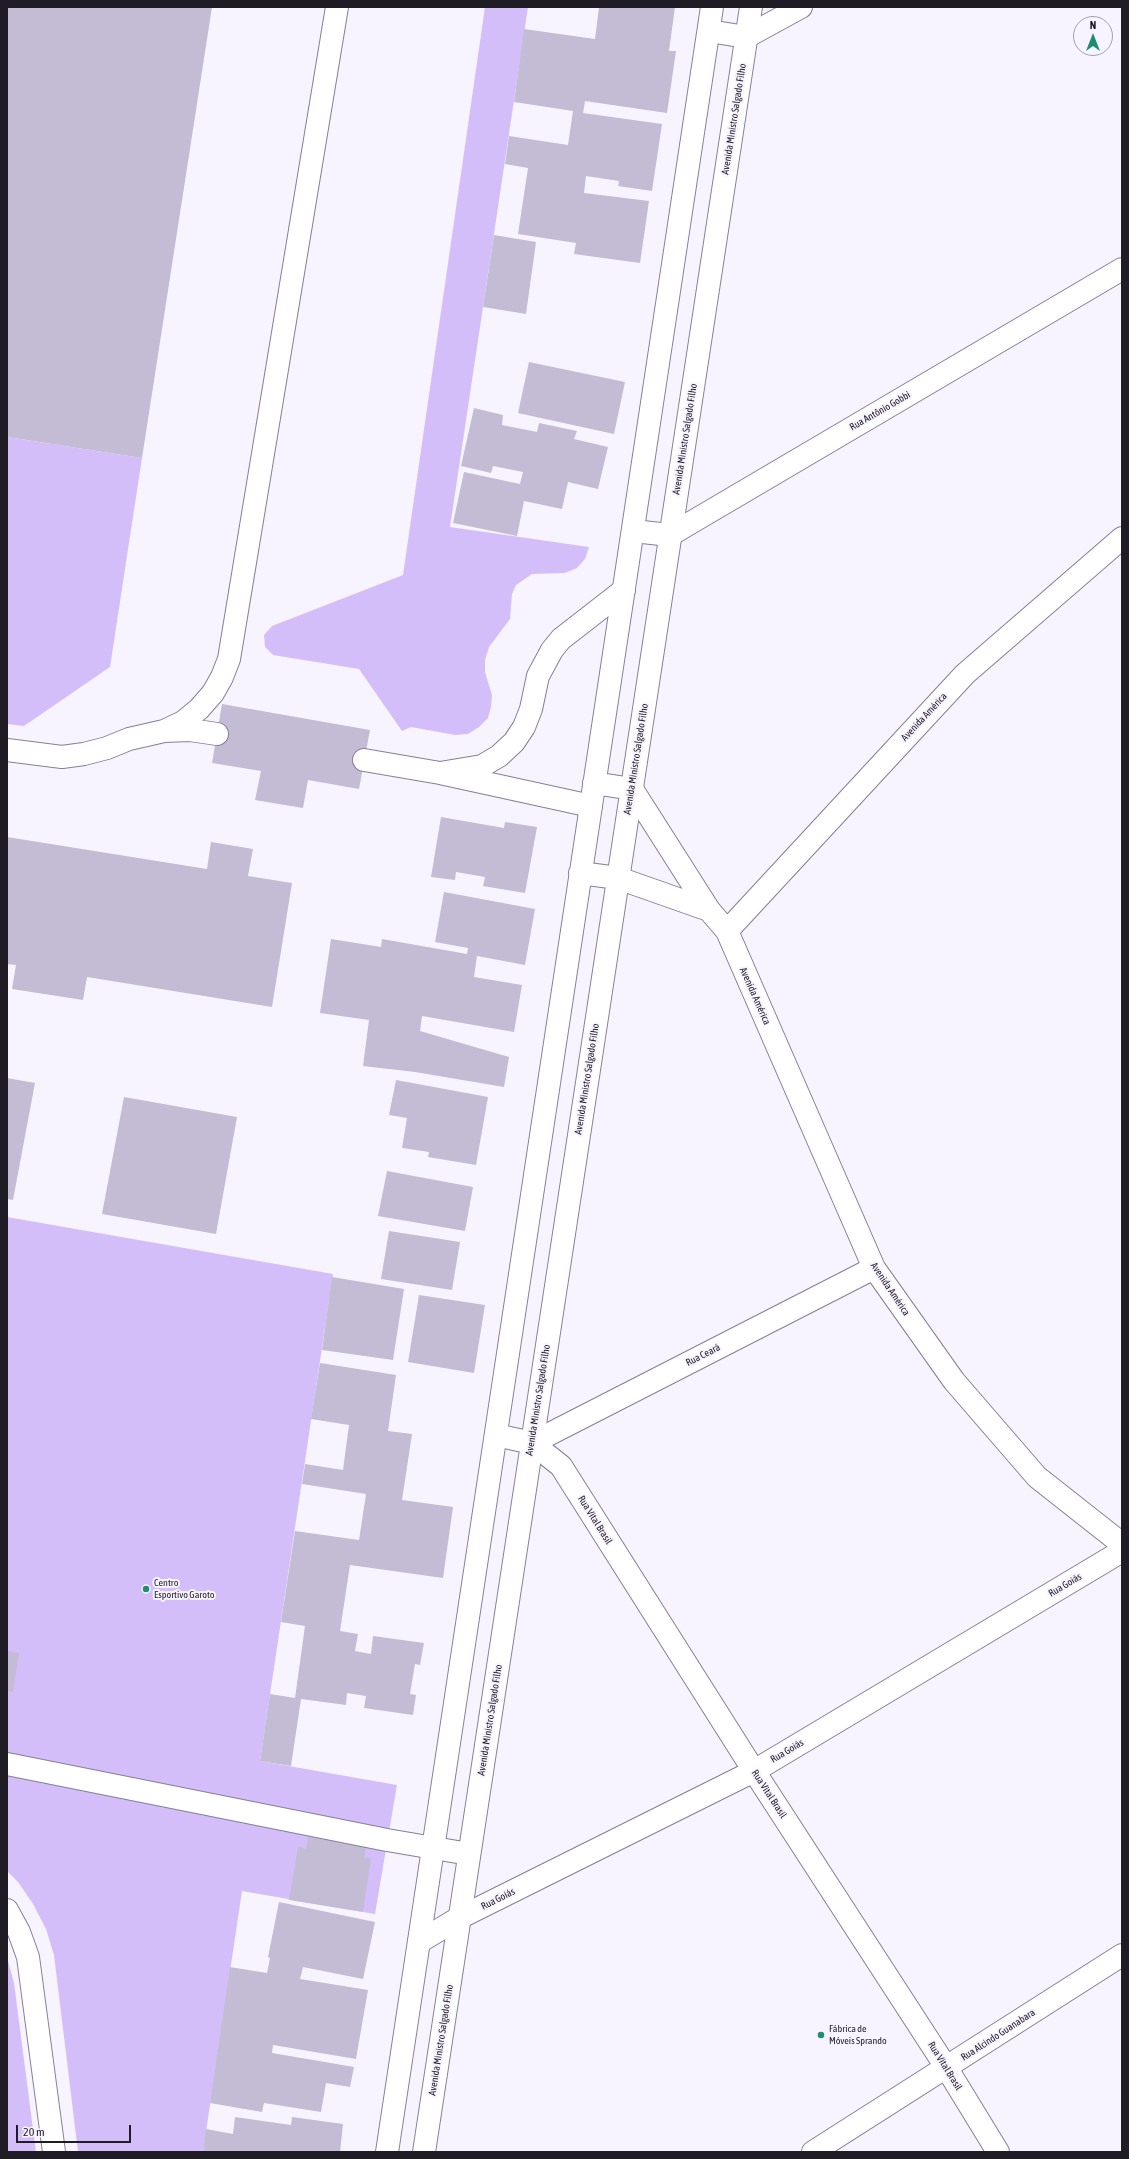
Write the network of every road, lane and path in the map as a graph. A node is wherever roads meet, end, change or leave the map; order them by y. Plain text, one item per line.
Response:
1 (337, 7) edge
2 (712, 7) edge
3 (751, 7) edge
4 (801, 7) edge
5 (709, 31) junction
6 (746, 37) junction
7 (1122, 269) edge
8 (633, 531) junction
9 (670, 535) junction
10 (1122, 538) edge
11 (624, 590) junction
12 (164, 731) junction
13 (217, 734) dead end
14 (7, 750) edge
15 (364, 760) dead end
16 (440, 773) junction
17 (594, 783) junction
18 (632, 789) junction
19 (591, 806) junction
20 (580, 873) junction
21 (618, 878) junction
22 (709, 910) junction
23 (727, 931) junction
24 (874, 1268) junction
25 (496, 1435) junction
26 (532, 1443) junction
27 (1122, 1544) edge
28 (1122, 1551) edge
29 (7, 1764) edge
30 (754, 1771) junction
31 (432, 1848) junction
32 (469, 1854) junction
33 (7, 1910) edge
34 (459, 1918) junction
35 (418, 1942) junction
36 (1122, 1955) edge
37 (946, 2068) junction
38 (54, 2152) edge
39 (387, 2152) edge
40 (424, 2152) edge
41 (813, 2152) edge
42 (998, 2152) edge

1 - 12 street
2 - 5 street
3 - 6 street, Avenida Ministro Salgado Filho
4 - 6 street
5 - 6 street
5 - 8 street
6 - 9 street, Avenida Ministro Salgado Filho
7 - 9 street, Rua Antônio Gobbi
8 - 9 street
8 - 11 street
9 - 18 street, Avenida Ministro Salgado Filho
10 - 23 street, Avenida América
11 - 16 street
11 - 17 street
12 - 13 street
12 - 14 street
15 - 16 street
16 - 19 street
17 - 18 street
17 - 19 street
18 - 21 street, Avenida Ministro Salgado Filho
18 - 22 street, Avenida América
19 - 20 street
20 - 21 street
20 - 25 street
21 - 22 street
21 - 26 street, Avenida Ministro Salgado Filho
22 - 23 street, Avenida América
23 - 24 street, Avenida América
24 - 26 street, Rua Ceará
24 - 27 street, Avenida América
25 - 26 street
25 - 31 street
26 - 30 street, Rua Vital Brasil
26 - 32 street, Avenida Ministro Salgado Filho
28 - 30 street, Rua Goiás
29 - 31 street
30 - 34 street, Rua Goiás
30 - 37 street, Rua Vital Brasil
31 - 32 street
31 - 35 street
32 - 34 street, Avenida Ministro Salgado Filho
33 - 38 street
34 - 35 street, Rua Goiás
34 - 40 street, Avenida Ministro Salgado Filho
35 - 39 street
36 - 37 street, Rua Alcindo Guanabara
37 - 41 street, Rua Alcindo Guanabara
37 - 42 street, Rua Vital Brasil

